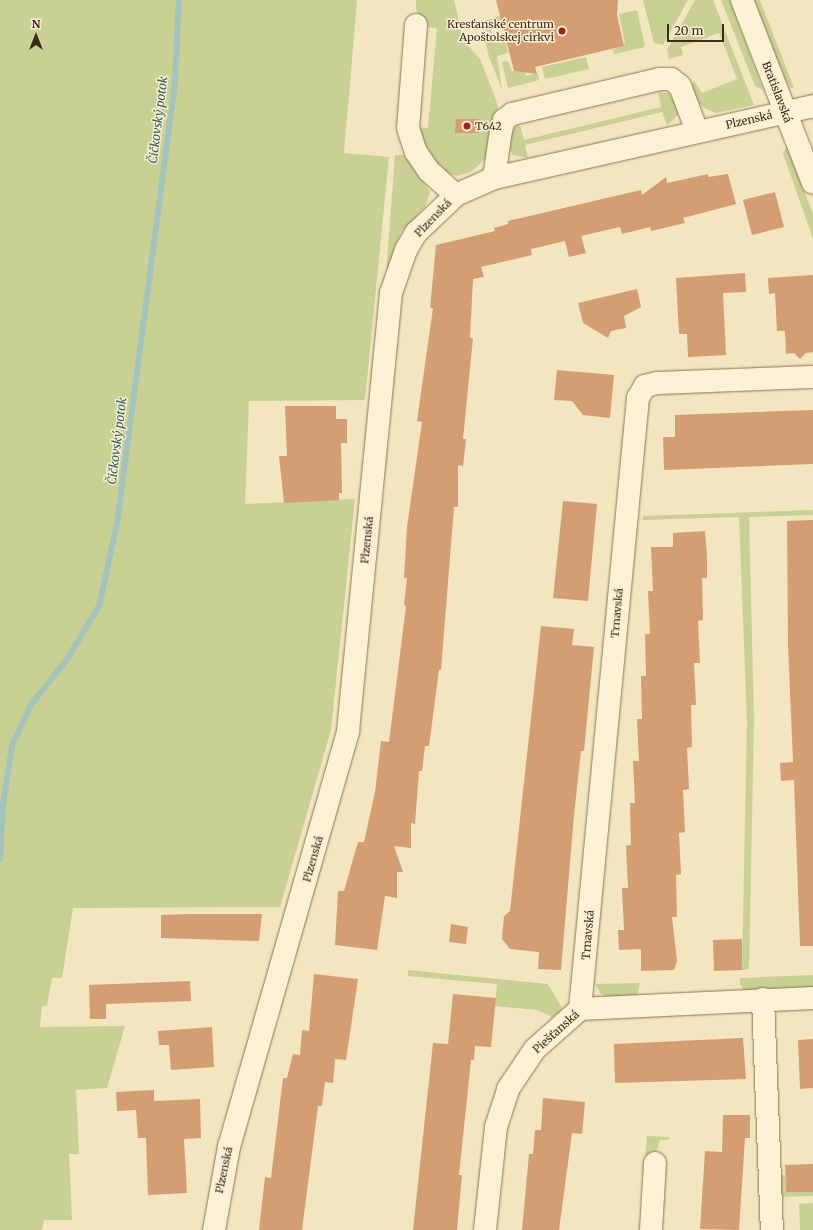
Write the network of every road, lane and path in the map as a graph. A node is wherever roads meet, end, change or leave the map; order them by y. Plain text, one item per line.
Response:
1 (742, 0) edge
2 (416, 25) dead end
3 (813, 106) edge
4 (784, 112) junction
5 (696, 132) junction
6 (494, 178) junction
7 (813, 183) edge
8 (456, 195) junction
9 (813, 377) edge
10 (813, 998) edge
11 (763, 999) junction
12 (580, 1009) junction
13 (655, 1163) dead end
14 (214, 1230) edge
15 (485, 1230) edge
16 (651, 1230) edge
17 (772, 1230) edge

1 - 4 street, Bratislavská
2 - 8 street
3 - 4 street, Plzenská
4 - 5 street, Plzenská
4 - 7 street, Bratislavská
5 - 6 street, Plzenská
5 - 6 street
6 - 8 street, Plzenská
8 - 14 street, Plzenská
9 - 12 street, Trnavská
10 - 11 street, Piešťanská
11 - 12 street, Piešťanská
11 - 17 street
12 - 15 street, Piešťanská
13 - 16 street

